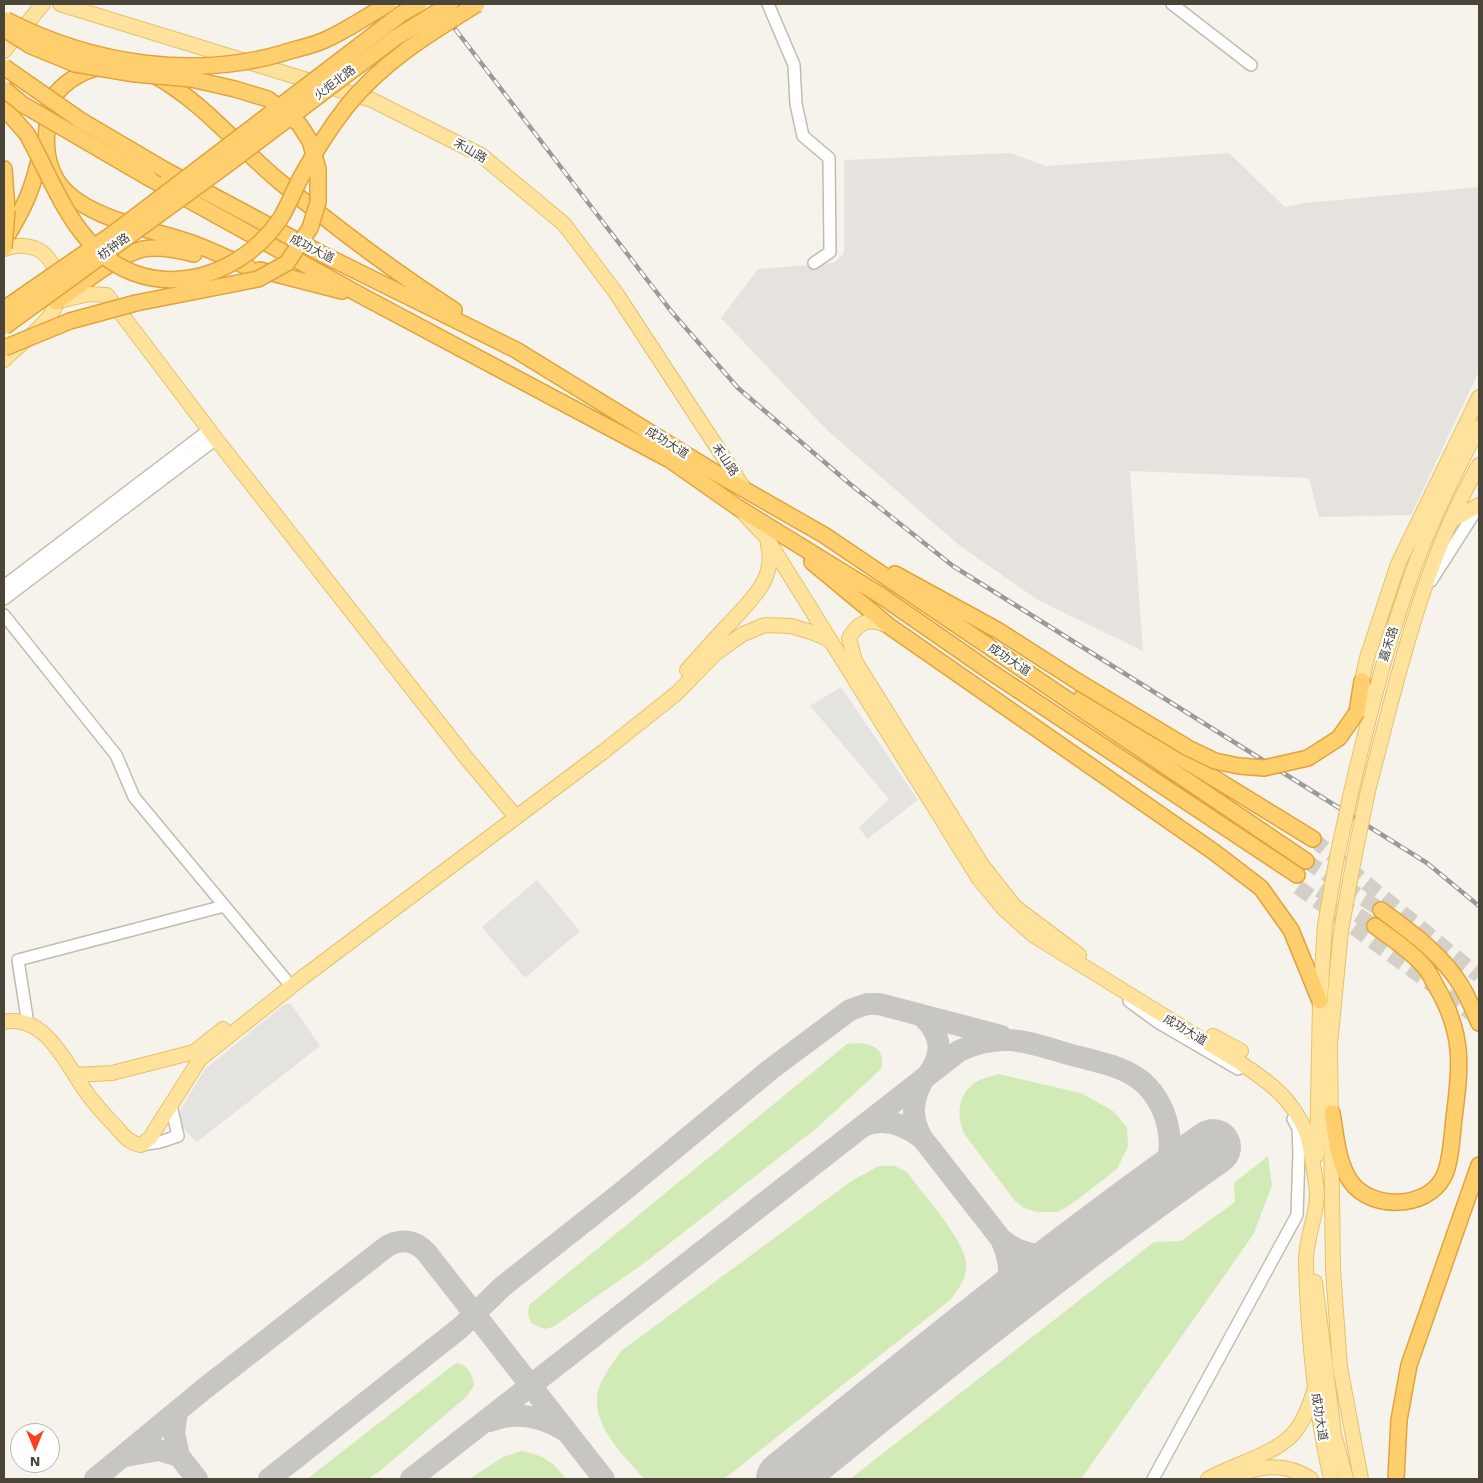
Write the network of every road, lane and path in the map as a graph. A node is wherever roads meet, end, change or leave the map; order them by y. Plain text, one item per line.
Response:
1 (43, 4) edge
2 (60, 4) edge
3 (388, 4) edge
4 (418, 4) edge
5 (450, 4) edge
6 (477, 4) edge
7 (768, 4) edge
8 (1172, 4) edge
9 (4, 19) edge
10 (4, 29) edge
11 (4, 51) edge
12 (1251, 65) dead end
13 (4, 67) edge
14 (4, 90) edge
15 (50, 105) junction
16 (4, 108) edge
17 (207, 162) joint
18 (224, 167) joint
19 (4, 169) edge
20 (6, 215) edge
21 (4, 240) edge
22 (4, 248) edge
23 (814, 263) dead end
24 (248, 267) junction
25 (362, 296) junction
26 (56, 302) junction
27 (4, 309) edge
28 (4, 327) edge
29 (4, 348) edge
30 (516, 350) junction
31 (4, 360) edge
32 (1479, 397) edge
33 (1479, 427) edge
34 (212, 434) junction
35 (1479, 465) edge
36 (743, 487) junction
37 (1479, 505) edge
38 (1451, 522) junction
39 (768, 532) junction
40 (824, 535) junction
41 (1423, 546) junction
42 (1401, 558) junction
43 (874, 570) junction
44 (4, 586) edge
45 (1425, 590) junction
46 (4, 599) edge
47 (4, 615) edge
48 (889, 626) junction
49 (830, 640) junction
50 (1362, 681) joint
51 (1363, 713) junction
52 (513, 813) junction
53 (1313, 839) tunnel mouth
54 (1306, 861) tunnel mouth
55 (1298, 881) tunnel mouth
56 (224, 906) junction
57 (1381, 910) tunnel mouth
58 (1375, 926) tunnel mouth
59 (1090, 972) junction
60 (286, 980) junction
61 (1320, 1001) junction
62 (4, 1022) edge
63 (1479, 1023) edge
64 (28, 1024) junction
65 (1241, 1051) dead end
66 (75, 1075) junction
67 (171, 1105) junction
68 (1332, 1112) junction
69 (141, 1145) junction
70 (1479, 1165) edge
71 (1316, 1196) junction
72 (1315, 1388) junction
73 (1288, 1474) edge
74 (1153, 1479) edge
75 (1208, 1479) edge
76 (1230, 1479) edge
77 (1311, 1479) edge
78 (1330, 1479) edge
79 (1346, 1479) edge
80 (1361, 1479) edge
81 (1396, 1479) edge

1 - 11 main road
2 - 36 main road, 禾山路
3 - 9 highway, bridge
4 - 17 highway, 火炬北路, bridge
5 - 18 highway, 火炬北路, bridge
6 - 16 highway, bridge
7 - 23 street
8 - 12 street
10 - 29 highway, bridge
13 - 30 highway, 成功大道, bridge
14 - 25 highway, 成功大道, bridge
15 - 21 highway
15 - 24 highway
15 - 30 highway
17 - 27 highway, 枋钟路, bridge
18 - 28 highway, 枋钟路, bridge
19 - 20 highway
20 - 22 highway, bridge
22 - 26 main road
24 - 25 highway
24 - 26 highway
25 - 39 highway, 成功大道
26 - 31 main road
26 - 34 main road
30 - 36 highway, 成功大道
32 - 42 main road
33 - 41 main road, 嘉禾路
34 - 44 street
34 - 46 street
34 - 52 main road
35 - 38 main road, 嘉禾路
36 - 40 highway, 成功大道
37 - 38 main road
37 - 45 street
38 - 45 main road, 嘉禾路
39 - 48 highway, 成功大道
39 - 49 main road, 成功大道
39 - 52 main road
39 - 55 highway, 成功大道
40 - 43 highway, 成功大道
40 - 51 highway, bridge
41 - 42 main road
41 - 51 main road, 嘉禾路
42 - 50 main road
43 - 53 highway
43 - 54 highway, 成功大道
45 - 68 main road, 嘉禾路, bridge
47 - 56 street
48 - 61 highway, 成功大道
48 - 65 main road, 成功大道
49 - 52 main road
49 - 59 main road, 成功大道
50 - 51 highway
51 - 61 main road, 嘉禾路, bridge
52 - 60 main road
52 - 67 main road
56 - 60 street
56 - 64 street
57 - 63 highway
58 - 68 highway
59 - 71 main road, 成功大道
59 - 74 street
60 - 66 main road
61 - 71 main road, 嘉禾路
62 - 64 main road
64 - 66 main road
66 - 69 main road
67 - 69 main road
67 - 69 street
68 - 80 main road, 嘉禾路
70 - 81 highway
71 - 72 main road, 成功大道
71 - 79 main road
72 - 75 main road
72 - 78 main road, 成功大道
73 - 76 main road
73 - 77 main road

